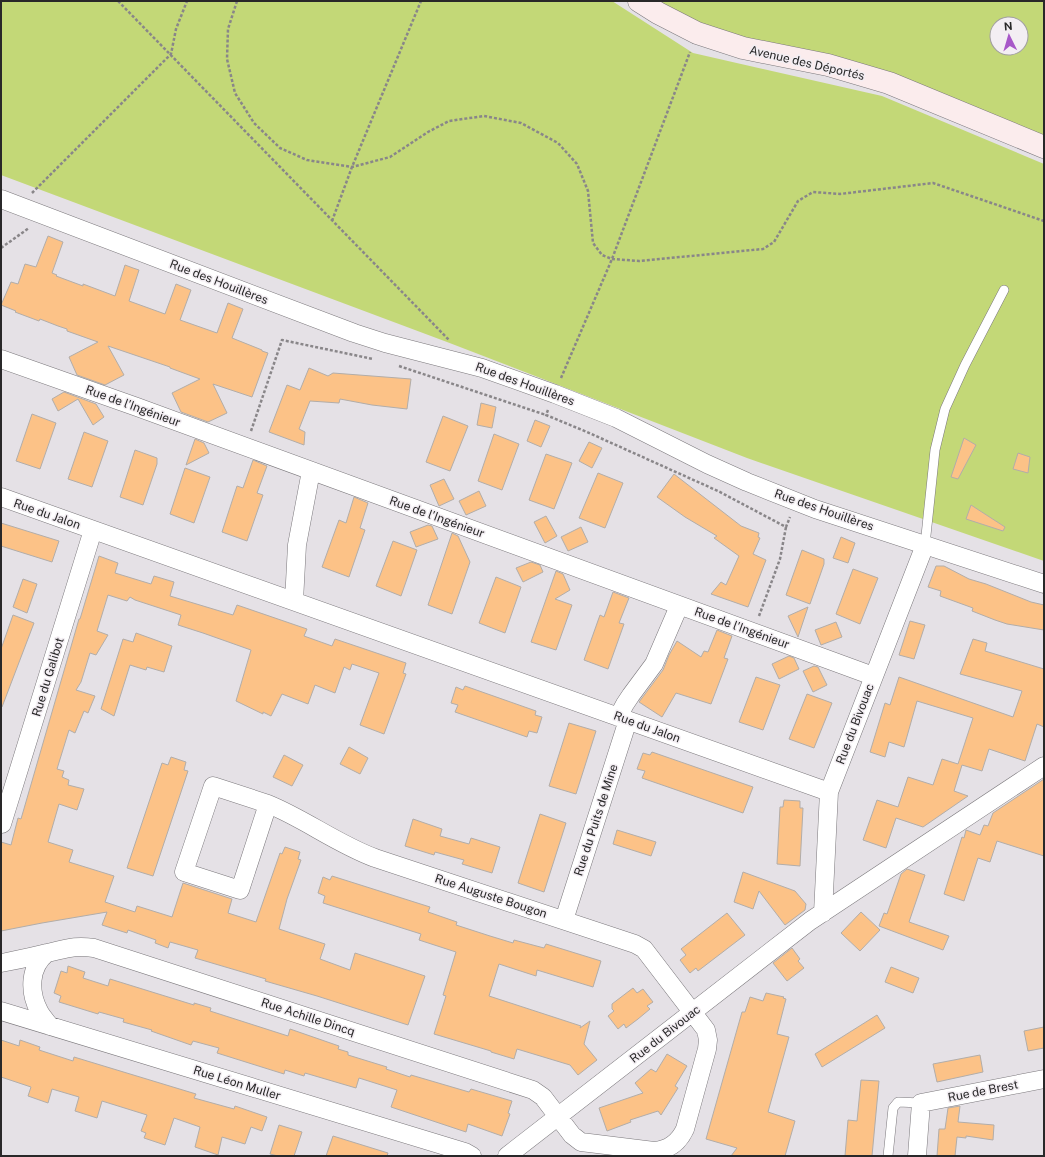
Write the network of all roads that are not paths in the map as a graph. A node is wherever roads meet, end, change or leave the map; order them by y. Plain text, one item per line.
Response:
1 (639, 1) edge
2 (1044, 147) edge
3 (1, 199) edge
4 (1004, 290) dead end
5 (1, 359) edge
6 (311, 471) junction
7 (1, 498) edge
8 (93, 530) junction
9 (925, 544) junction
10 (1044, 584) edge
11 (294, 601) junction
12 (679, 606) junction
13 (873, 676) junction
14 (623, 719) junction
15 (1044, 766) edge
16 (829, 792) junction
17 (268, 804) junction
18 (2, 823) edge
19 (823, 913) junction
20 (564, 920) junction
21 (47, 953) junction
22 (1, 963) edge
23 (1, 1011) edge
24 (693, 1012) junction
25 (50, 1026) junction
26 (1044, 1079) edge
27 (921, 1103) junction
28 (558, 1116) junction
29 (472, 1156) edge
30 (507, 1156) edge
31 (888, 1156) edge
32 (917, 1156) edge

1 - 2 street, Avenue des Déportés
3 - 9 street, Rue des Houillères
4 - 9 lane
5 - 6 street, Rue de l'Ingénieur
6 - 11 street
6 - 12 street, Rue de l'Ingénieur
7 - 8 street, Rue du Jalon
8 - 11 street, Rue du Jalon
8 - 18 street, Rue du Galibot
9 - 10 street, Rue des Houillères
9 - 13 street, Rue du Bivouac
11 - 14 street, Rue du Jalon
12 - 13 street, Rue de l'Ingénieur
12 - 14 street, Rue du Puits de Mine
13 - 16 street, Rue du Bivouac
14 - 16 street, Rue du Jalon
14 - 20 street, Rue du Puits de Mine
15 - 19 street, Rue du Bivouac
16 - 19 street, Rue du Bivouac
17 - 17 street, Rue Auguste Bougon
17 - 20 street, Rue Auguste Bougon
19 - 24 street, Rue du Bivouac
20 - 24 street, Rue Auguste Bougon
21 - 22 street, Rue Achille Dincq
21 - 25 street
21 - 28 street, Rue Achille Dincq
23 - 25 street, Rue Léon Muller
24 - 28 street, Rue du Bivouac
24 - 28 street, Rue Achille Dincq
25 - 29 street, Rue Léon Muller
26 - 27 street, Rue de Brest
27 - 31 lane
27 - 32 street
28 - 30 street, Rue du Bivouac

